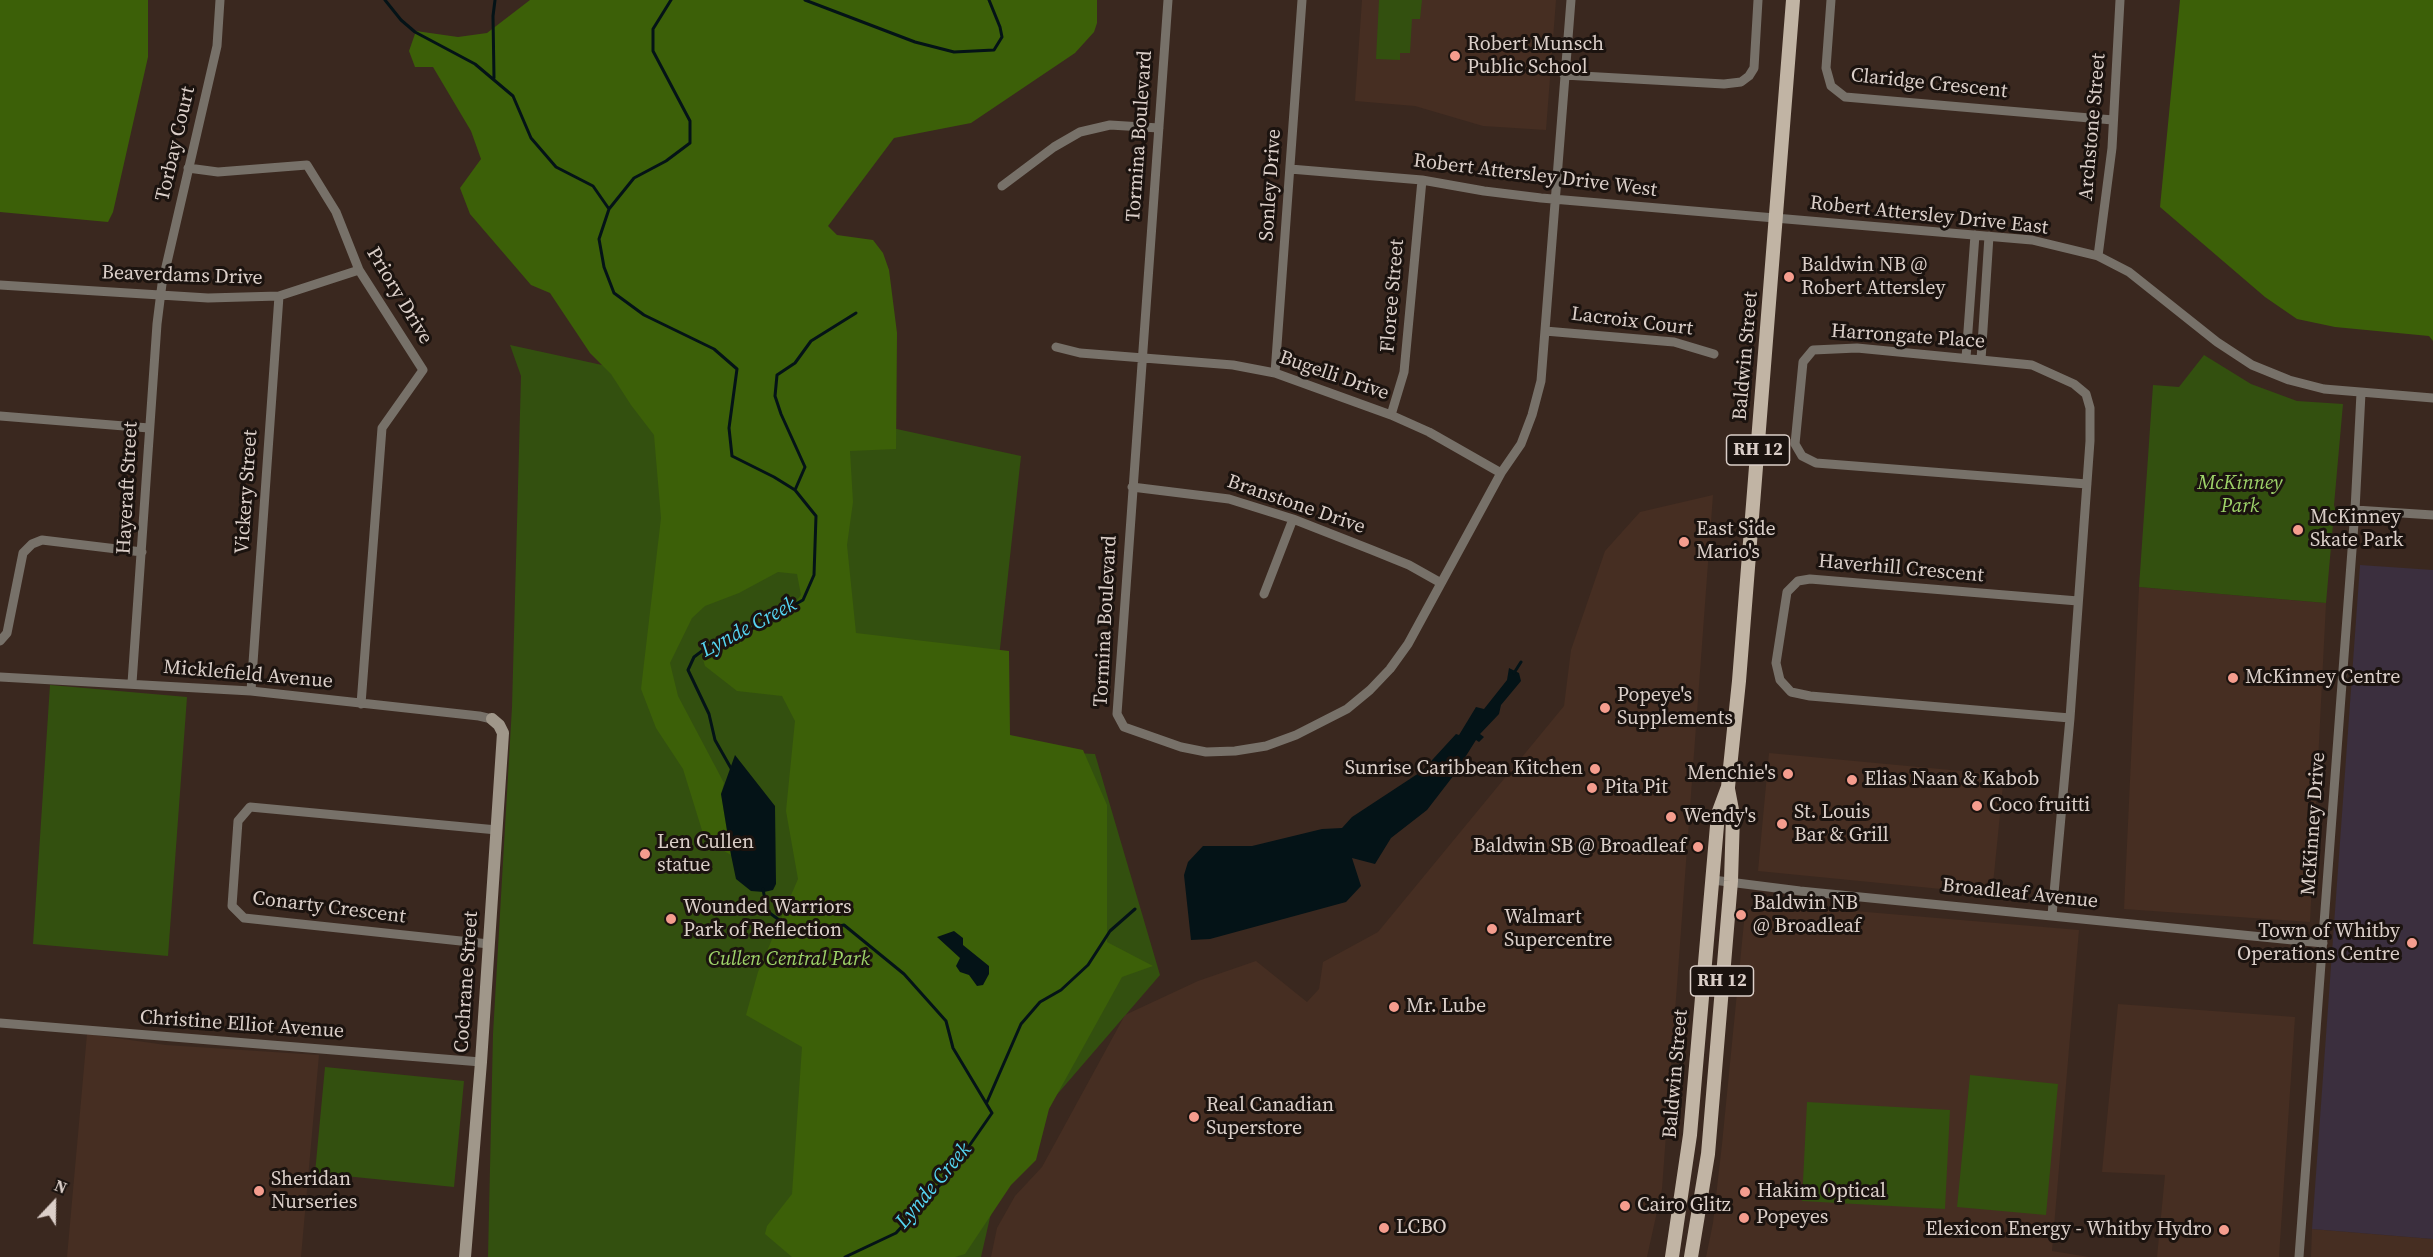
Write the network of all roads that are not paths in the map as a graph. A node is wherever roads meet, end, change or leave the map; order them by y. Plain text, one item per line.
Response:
1 (220, 0) edge
2 (1168, 0) edge
3 (1302, 0) edge
4 (1571, 0) edge
5 (1758, 0) edge
6 (1793, 0) edge
7 (1831, 0) edge
8 (2120, 0) edge
9 (1564, 75) junction
10 (2113, 120) junction
11 (1159, 128) junction
12 (188, 168) junction
13 (1290, 169) junction
14 (1422, 180) junction
15 (1002, 186) dead end
16 (1554, 198) junction
17 (1776, 220) junction
18 (1975, 235) junction
19 (1989, 236) junction
20 (2098, 256) junction
21 (359, 270) junction
22 (0, 285) edge
23 (161, 296) junction
24 (279, 296) junction
25 (1545, 331) junction
26 (1056, 347) dead end
27 (1714, 354) dead end
28 (1142, 358) junction
29 (1965, 358) junction
30 (1981, 360) junction
31 (1275, 373) junction
32 (2361, 393) junction
33 (2433, 398) edge
34 (1391, 415) junction
35 (0, 416) edge
36 (149, 428) junction
37 (1501, 473) junction
38 (2087, 484) junction
39 (1132, 487) junction
40 (2355, 510) junction
41 (2433, 515) edge
42 (1293, 519) junction
43 (142, 552) junction
44 (1441, 583) junction
45 (1264, 594) dead end
46 (2078, 601) junction
47 (0, 641) edge
48 (0, 677) edge
49 (132, 683) junction
50 (251, 691) junction
51 (361, 704) junction
52 (2070, 717) junction
53 (492, 719) joint
54 (1728, 787) junction
55 (497, 830) junction
56 (1713, 880) junction
57 (1731, 881) junction
58 (2052, 915) junction
59 (2323, 943) junction
60 (489, 944) junction
61 (0, 1023) edge
62 (481, 1062) junction
63 (464, 1255) edge
64 (1672, 1257) edge
65 (1691, 1257) edge
66 (2299, 1257) edge

1 - 12 street, Torbay Court
2 - 11 street, Tormina Boulevard
3 - 13 street, Sonley Drive
4 - 9 street, Tormina Boulevard
5 - 9 street
6 - 17 main road, Baldwin Street / RH 12
7 - 10 street, Claridge Crescent
8 - 10 street, Archstone Street
9 - 16 street, Tormina Boulevard
10 - 20 street, Archstone Street
11 - 15 street
11 - 28 street, Tormina Boulevard
12 - 21 street, Priory Drive
12 - 23 street, Torbay Court
13 - 14 street, Robert Attersley Drive West
13 - 31 street, Sonley Drive
14 - 16 street, Robert Attersley Drive West
14 - 34 street, Floree Street
16 - 17 street, Robert Attersley Drive West
16 - 25 street, Tormina Boulevard
17 - 18 street, Robert Attersley Drive East
17 - 54 main road, Baldwin Street / RH 12
18 - 19 street, Robert Attersley Drive East
18 - 29 street
19 - 20 street, Robert Attersley Drive East
19 - 30 street
20 - 32 street, Robert Attersley Drive East
21 - 24 street, Beaverdams Drive
21 - 51 street, Priory Drive
22 - 23 street, Beaverdams Drive
23 - 24 street, Beaverdams Drive
23 - 36 street, Hayeraft Street
24 - 50 street, Vickery Street
25 - 27 street, Lacroix Court
25 - 37 street, Tormina Boulevard
26 - 28 street, Bugelli Drive
28 - 31 street, Bugelli Drive
28 - 39 street, Tormina Boulevard
29 - 30 street, Harrongate Place
29 - 38 street, Harrongate Place
30 - 38 street, Harrongate Place
31 - 34 street, Bugelli Drive
32 - 33 street, Robert Attersley Drive East
32 - 40 street, McKinney Drive
34 - 37 street, Bugelli Drive
35 - 36 street
36 - 43 street, Hayeraft Street
37 - 44 street, Tormina Boulevard
38 - 46 street, Harrongate Place
39 - 42 street, Branstone Drive
39 - 44 street, Tormina Boulevard
40 - 41 street
40 - 59 street, McKinney Drive
42 - 44 street, Branstone Drive
42 - 45 street
43 - 47 street
43 - 49 street, Hayeraft Street
46 - 52 street, Harrongate Place
46 - 52 street, Haverhill Crescent
48 - 49 street, Micklefield Avenue
49 - 50 street, Micklefield Avenue
50 - 51 street, Micklefield Avenue
51 - 53 street, Micklefield Avenue
52 - 58 street, Harrongate Place
53 - 55 street, Cochrane Street
54 - 56 main road, Baldwin Street / RH 12
54 - 57 main road, Baldwin Street / RH 12
55 - 60 street, Cochrane Street
55 - 60 street, Conarty Crescent
56 - 57 street, Broadleaf Avenue
56 - 64 main road, Baldwin Street / RH 12
57 - 58 street, Broadleaf Avenue
57 - 65 main road, Baldwin Street / RH 12
58 - 59 street, Broadleaf Avenue
59 - 66 street, McKinney Drive
60 - 62 street, Cochrane Street
61 - 62 street, Christine Elliot Avenue
62 - 63 street, Cochrane Street

